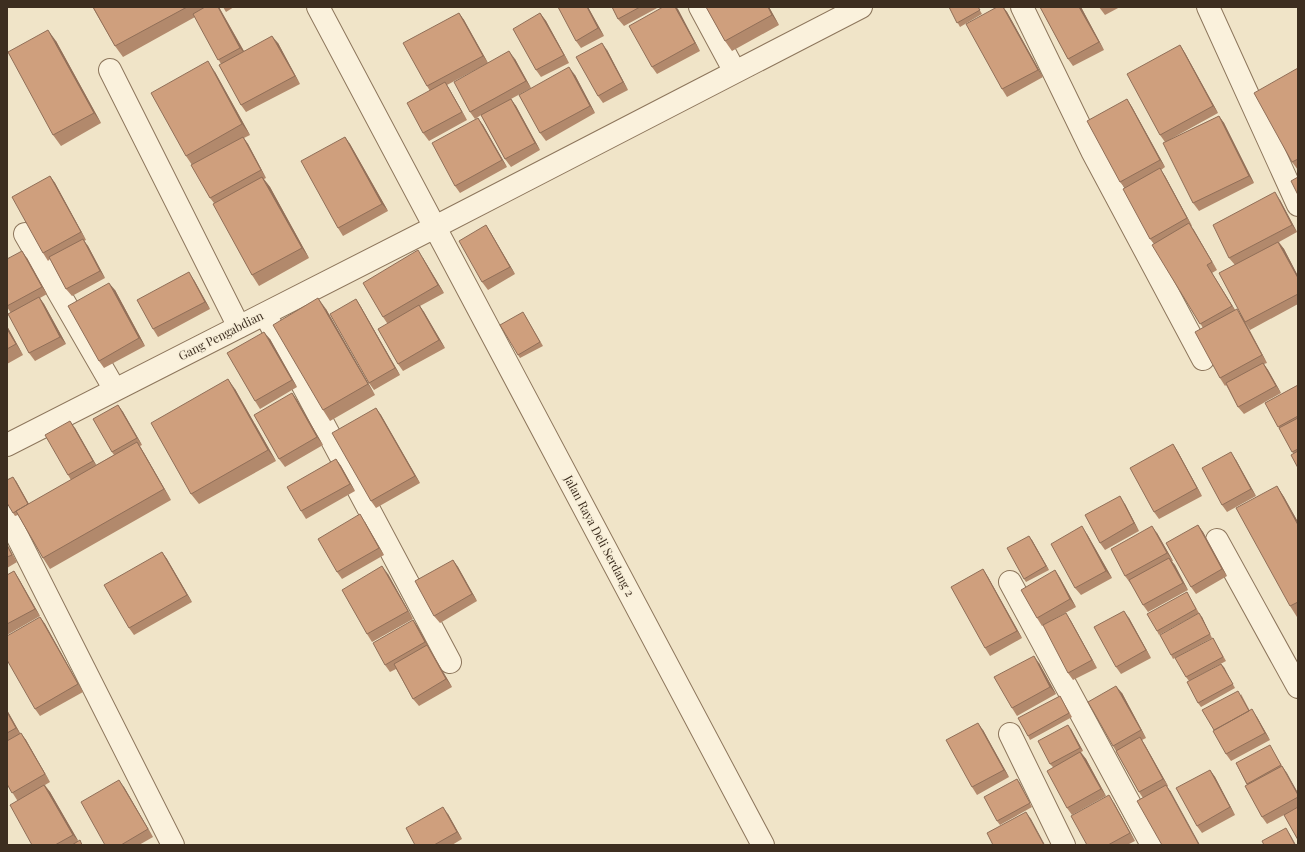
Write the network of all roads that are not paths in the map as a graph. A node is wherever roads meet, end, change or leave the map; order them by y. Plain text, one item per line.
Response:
1 (318, 7) edge
2 (700, 7) edge
3 (861, 7) edge
4 (1022, 7) edge
5 (1208, 7) edge
6 (110, 70) dead end
7 (735, 72) junction
8 (1298, 205) edge
9 (435, 227) junction
10 (25, 234) edge
11 (265, 314) junction
12 (239, 327) junction
13 (1203, 359) edge
14 (115, 390) junction
15 (7, 445) edge
16 (7, 516) edge
17 (1217, 540) dead end
18 (1010, 582) dead end
19 (450, 662) dead end
20 (1298, 687) edge
21 (1010, 734) dead end
22 (173, 845) edge
23 (763, 845) edge
24 (1064, 845) edge
25 (1152, 845) edge

1 - 9 street, Jalan Raya Deli Serdang 2
2 - 7 street
3 - 7 street, Gang Pengabdian
4 - 13 street
5 - 8 street
6 - 12 street
7 - 9 street, Gang Pengabdian
9 - 11 street, Gang Pengabdian
9 - 23 street, Jalan Raya Deli Serdang 2
10 - 14 street
11 - 12 street, Gang Pengabdian
11 - 19 street
12 - 14 street, Gang Pengabdian
14 - 15 street, Gang Pengabdian
16 - 22 street
17 - 20 street
18 - 25 street
21 - 24 street

